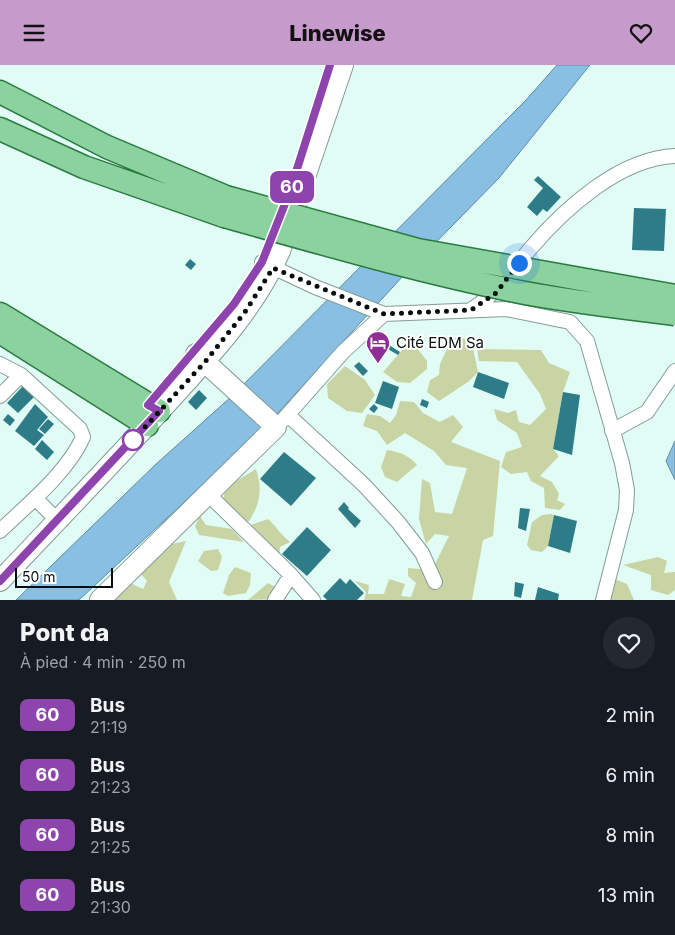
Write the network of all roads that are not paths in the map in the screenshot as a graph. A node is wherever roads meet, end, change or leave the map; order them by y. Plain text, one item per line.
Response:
1 (330, 65) edge
2 (343, 65) edge
3 (0, 92) edge
4 (0, 106) edge
5 (0, 129) edge
6 (0, 142) edge
7 (107, 147) junction
8 (675, 156) edge
9 (84, 167) junction
10 (225, 207) junction
11 (268, 265) junction
12 (675, 296) edge
13 (471, 310) junction
14 (379, 312) junction
15 (0, 314) edge
16 (675, 314) edge
17 (0, 332) edge
18 (200, 357) junction
19 (0, 365) edge
20 (675, 371) edge
21 (20, 375) junction
22 (0, 396) edge
23 (147, 415) junction
24 (278, 421) junction
25 (612, 431) junction
26 (209, 495) junction
27 (47, 510) junction
28 (0, 531) edge
29 (0, 561) edge
30 (290, 575) junction
31 (0, 581) edge
32 (435, 582) dead end
33 (100, 600) edge
34 (275, 600) edge
35 (313, 600) edge
36 (603, 600) edge

1 - 11 main road
2 - 11 main road
3 - 7 main road
4 - 7 main road
5 - 9 main road
6 - 9 main road
7 - 10 main road
8 - 13 street
9 - 10 main road
10 - 12 main road, bridge
10 - 16 main road, bridge
11 - 14 street
11 - 18 main road
13 - 14 street
13 - 25 street
14 - 24 street
15 - 23 main road
17 - 23 main road
18 - 23 main road
18 - 24 main road
19 - 21 street
20 - 25 street
21 - 22 street
21 - 27 street
23 - 27 main road
24 - 26 main road
24 - 32 street
25 - 36 street
26 - 30 street
26 - 33 main road
27 - 28 street
27 - 29 main road
27 - 31 main road
30 - 34 street
30 - 35 street

